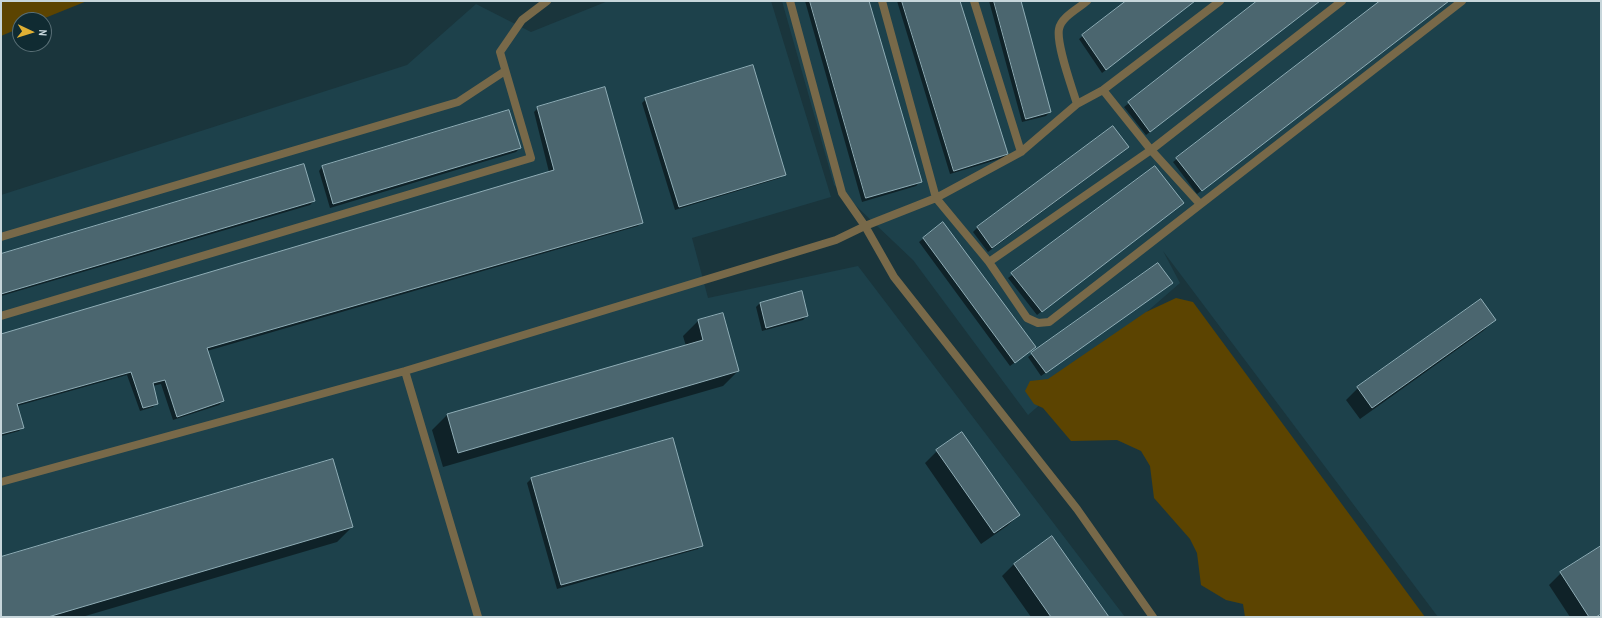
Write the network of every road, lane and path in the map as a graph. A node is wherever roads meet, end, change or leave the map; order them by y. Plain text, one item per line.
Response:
1 (548, 1) edge
2 (790, 1) edge
3 (882, 1) edge
4 (974, 1) edge
5 (1087, 1) edge
6 (1220, 1) edge
7 (1342, 1) edge
8 (1462, 1) edge
9 (505, 71) junction
10 (1103, 90) junction
11 (1077, 104) junction
12 (1151, 150) junction
13 (1021, 152) junction
14 (936, 198) junction
15 (1200, 204) junction
16 (865, 226) junction
17 (1, 237) edge
18 (989, 262) junction
19 (1, 316) edge
20 (405, 370) junction
21 (1, 482) edge
22 (478, 617) edge
23 (1153, 617) edge

1 - 9 lane
2 - 16 lane
3 - 14 lane
4 - 13 lane
5 - 11 lane
6 - 10 lane
7 - 12 lane
8 - 15 lane
9 - 17 lane
9 - 19 lane
10 - 11 lane
10 - 12 lane
11 - 13 lane
12 - 15 lane
12 - 18 lane
13 - 14 lane
14 - 16 lane
14 - 18 lane
15 - 18 lane
16 - 20 lane
16 - 23 lane
20 - 21 lane
20 - 22 lane

